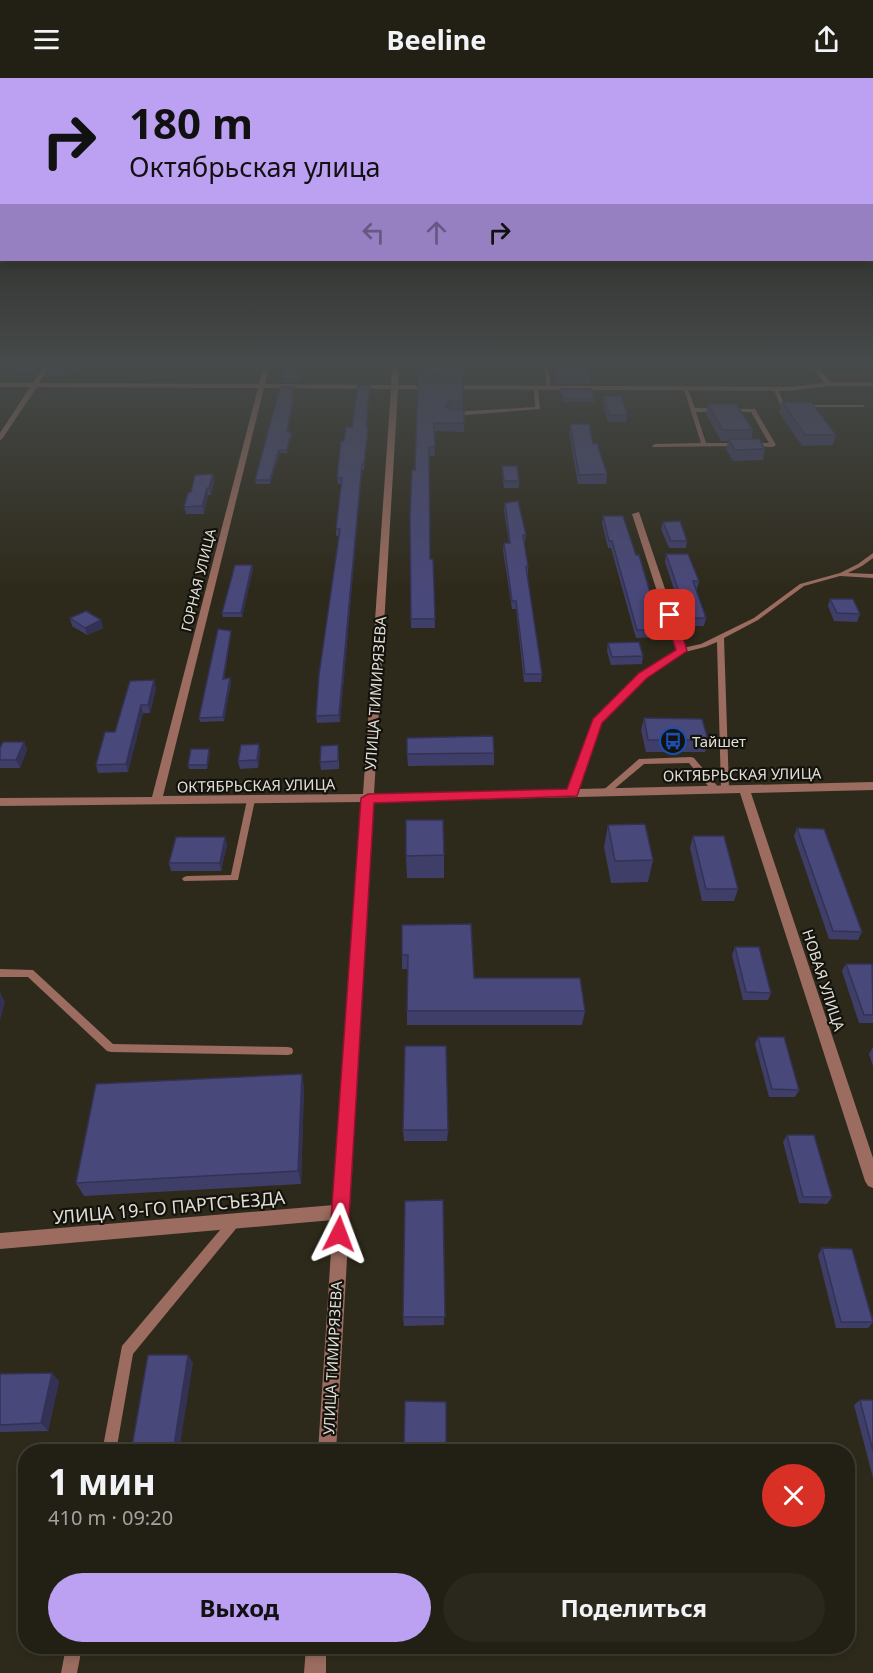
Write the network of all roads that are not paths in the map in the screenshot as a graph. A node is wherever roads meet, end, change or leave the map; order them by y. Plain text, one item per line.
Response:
1 (248, 439) edge
2 (392, 439) edge
3 (702, 439) edge
4 (770, 439) edge
5 (704, 445) junction
6 (655, 446) dead end
7 (636, 514) dead end
8 (873, 555) edge
9 (842, 574) junction
10 (873, 576) edge
11 (720, 637) junction
12 (681, 651) junction
13 (873, 786) edge
14 (744, 789) junction
15 (721, 790) junction
16 (572, 793) junction
17 (604, 793) junction
18 (368, 798) junction
19 (251, 800) junction
20 (156, 801) junction
21 (0, 802) edge
22 (187, 879) dead end
23 (0, 973) edge
24 (288, 1051) dead end
25 (873, 1181) edge
26 (340, 1212) junction
27 (235, 1221) junction
28 (0, 1241) edge
29 (110, 1444) edge
30 (327, 1444) edge
31 (73, 1654) edge
32 (316, 1654) edge
33 (69, 1673) edge
34 (315, 1673) edge

1 - 20 street, ГОРНАЯ УЛИЦА
2 - 18 street, УЛИЦА ТИМИРЯЗЕВА
3 - 5 lane
4 - 5 lane
5 - 6 lane
7 - 12 street
8 - 9 lane
9 - 10 lane
9 - 11 lane
11 - 12 lane
11 - 15 lane
12 - 16 street
13 - 14 street, ОКТЯБРЬСКАЯ УЛИЦА
14 - 15 street, ОКТЯБРЬСКАЯ УЛИЦА
14 - 25 street, НОВАЯ УЛИЦА
15 - 17 street, ОКТЯБРЬСКАЯ УЛИЦА
15 - 17 lane
16 - 17 street, ОКТЯБРЬСКАЯ УЛИЦА
16 - 18 street, ОКТЯБРЬСКАЯ УЛИЦА
18 - 19 street, ОКТЯБРЬСКАЯ УЛИЦА
18 - 26 street, УЛИЦА ТИМИРЯЗЕВА
19 - 20 street, ОКТЯБРЬСКАЯ УЛИЦА
19 - 22 lane
20 - 21 street, ОКТЯБРЬСКАЯ УЛИЦА
23 - 24 lane
26 - 27 street, УЛИЦА 19-ГО ПАРТСЪЕЗДА
26 - 30 street, УЛИЦА ТИМИРЯЗЕВА
27 - 28 street, УЛИЦА 19-ГО ПАРТСЪЕЗДА
27 - 29 lane
31 - 33 lane
32 - 34 street

